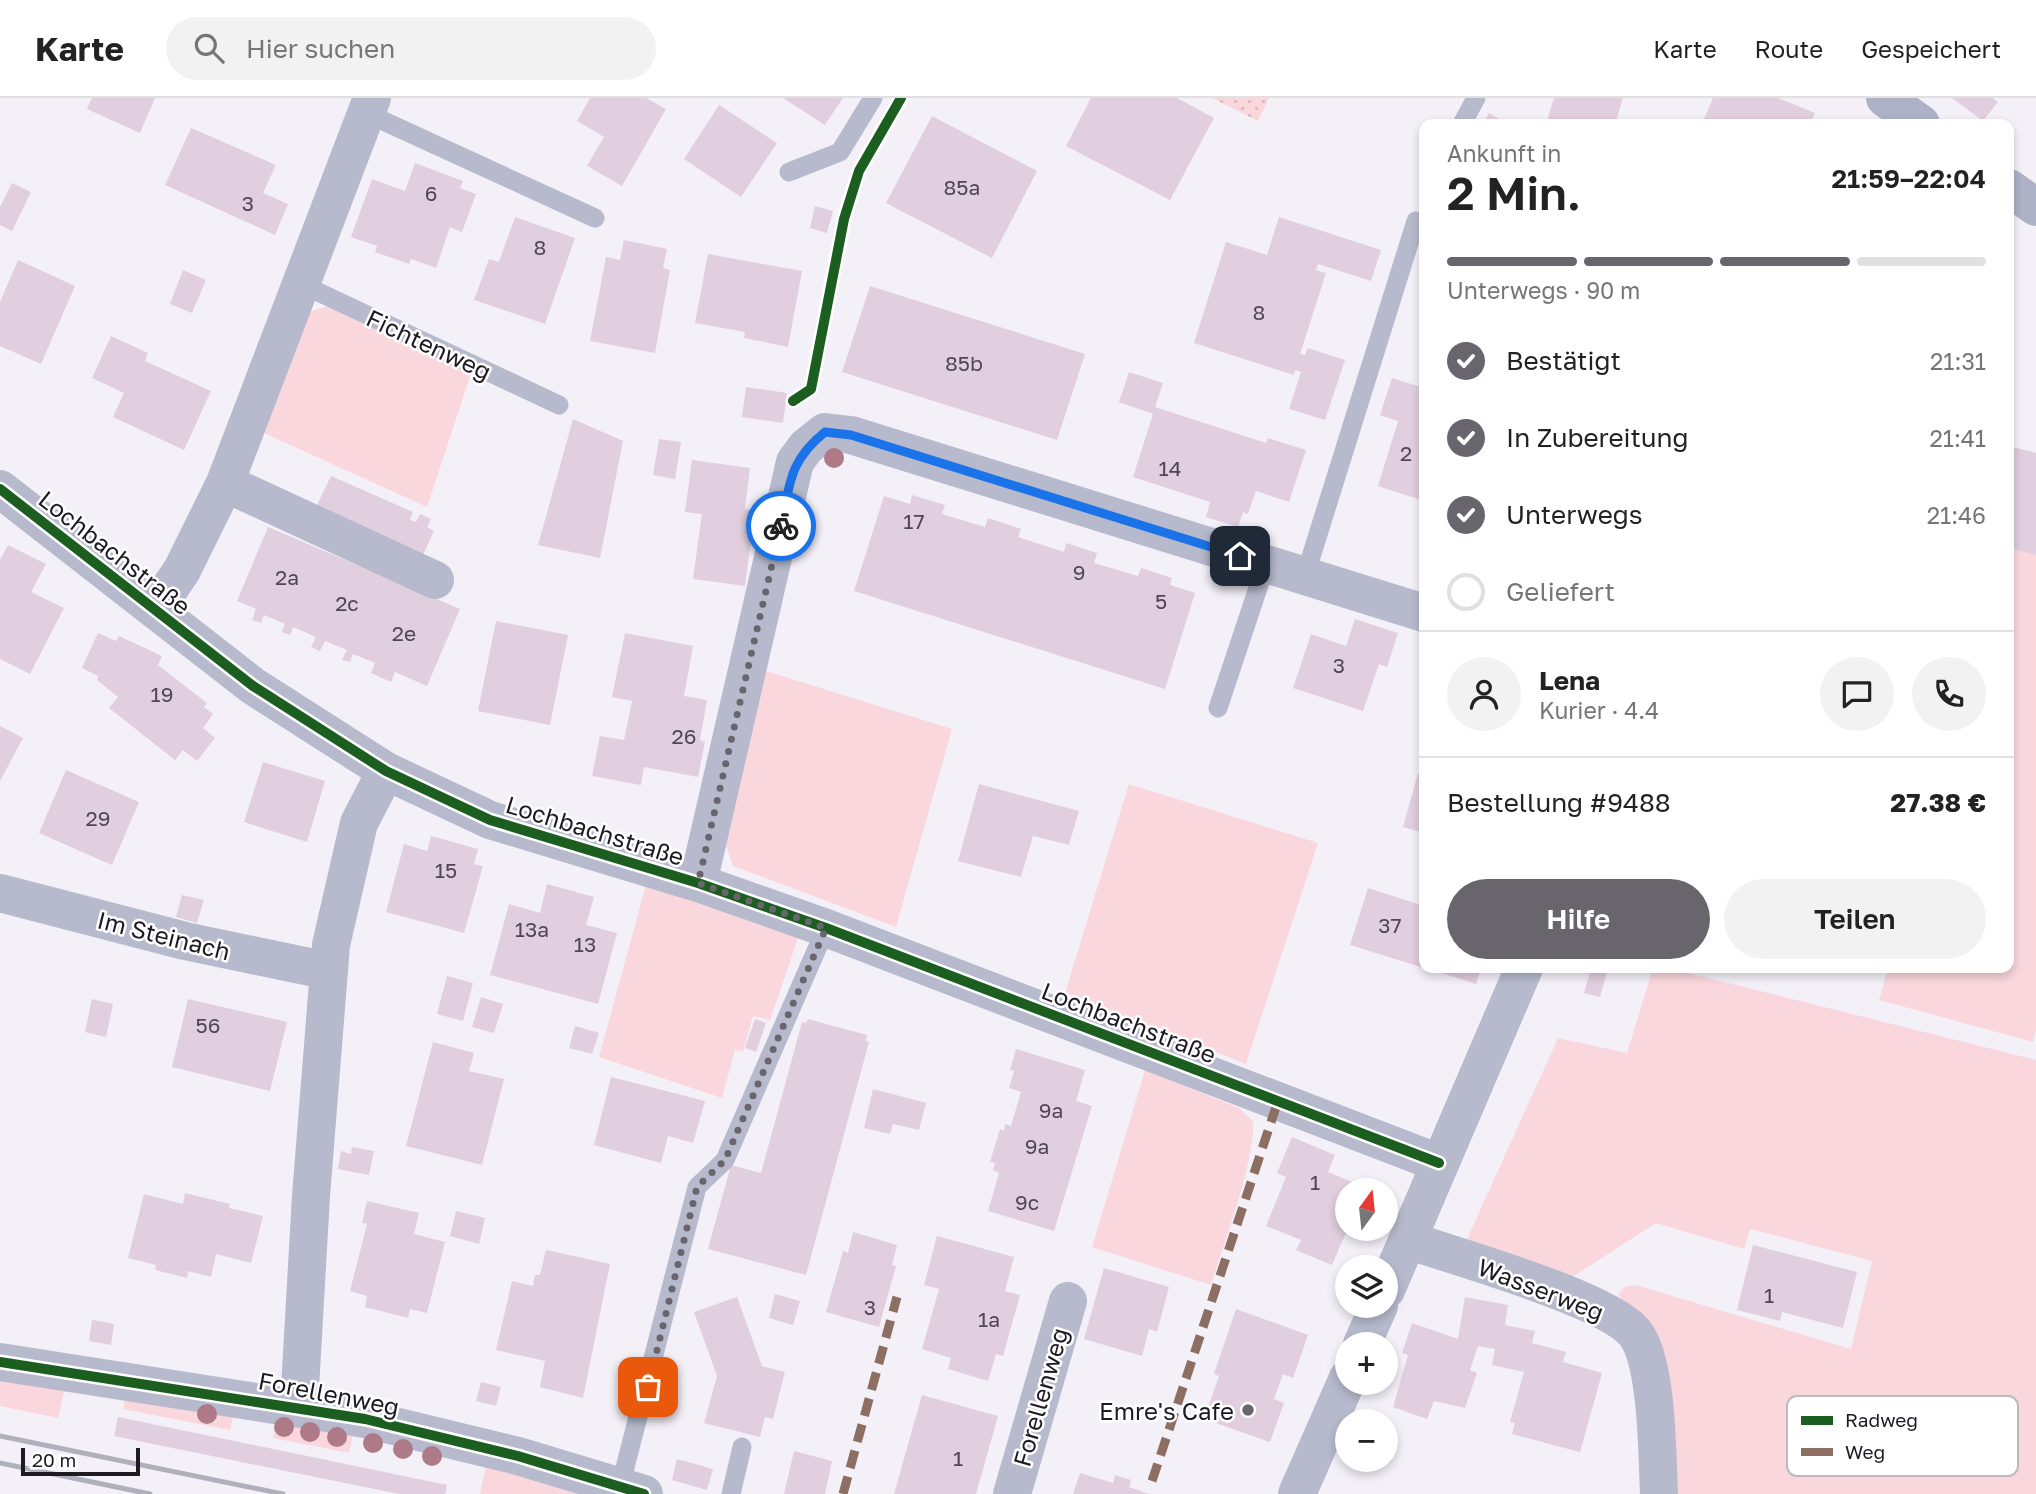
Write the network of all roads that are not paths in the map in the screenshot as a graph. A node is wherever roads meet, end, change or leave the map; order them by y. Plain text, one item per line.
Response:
1 (873, 98) edge
2 (1476, 98) edge
3 (369, 106) edge
4 (1465, 119) edge
5 (789, 172) dead end
6 (2014, 192) edge
7 (2036, 207) edge
8 (595, 218) dead end
9 (1416, 221) dead end
10 (299, 283) junction
11 (559, 405) dead end
12 (225, 483) junction
13 (0, 489) edge
14 (1266, 564) junction
15 (1305, 576) junction
16 (435, 580) dead end
17 (155, 610) junction
18 (1419, 611) edge
19 (1219, 708) dead end
20 (386, 771) junction
21 (698, 883) junction
22 (0, 893) edge
23 (826, 928) junction
24 (329, 971) junction
25 (1522, 973) edge
26 (1438, 1163) junction
27 (1408, 1240) junction
28 (1398, 1263) edge
29 (1068, 1301) dead end
30 (0, 1362) edge
31 (1341, 1395) edge
32 (299, 1406) junction
33 (742, 1447) dead end
34 (632, 1490) edge
35 (731, 1494) edge
36 (1012, 1494) edge
37 (1297, 1494) edge
38 (1659, 1494) edge

1 - 5 lane
2 - 4 lane
3 - 8 lane
3 - 10 street
6 - 7 main road
9 - 15 lane
10 - 11 lane, Fichtenweg
10 - 12 street
12 - 16 street
12 - 17 street
13 - 17 street, Lochbachstraße
14 - 15 street
14 - 19 lane
14 - 21 street
15 - 18 street
17 - 20 street, Lochbachstraße
20 - 21 street, Lochbachstraße
20 - 24 street
21 - 23 street, Lochbachstraße
22 - 24 street, Im Steinach
23 - 26 street, Lochbachstraße
23 - 34 lane, Forellenweg
24 - 32 street
25 - 26 street
26 - 27 street
27 - 28 street
27 - 38 street, Wasserweg
29 - 36 street, Forellenweg
30 - 32 street, Forellenweg
31 - 37 street
32 - 34 street, Forellenweg
33 - 35 lane

